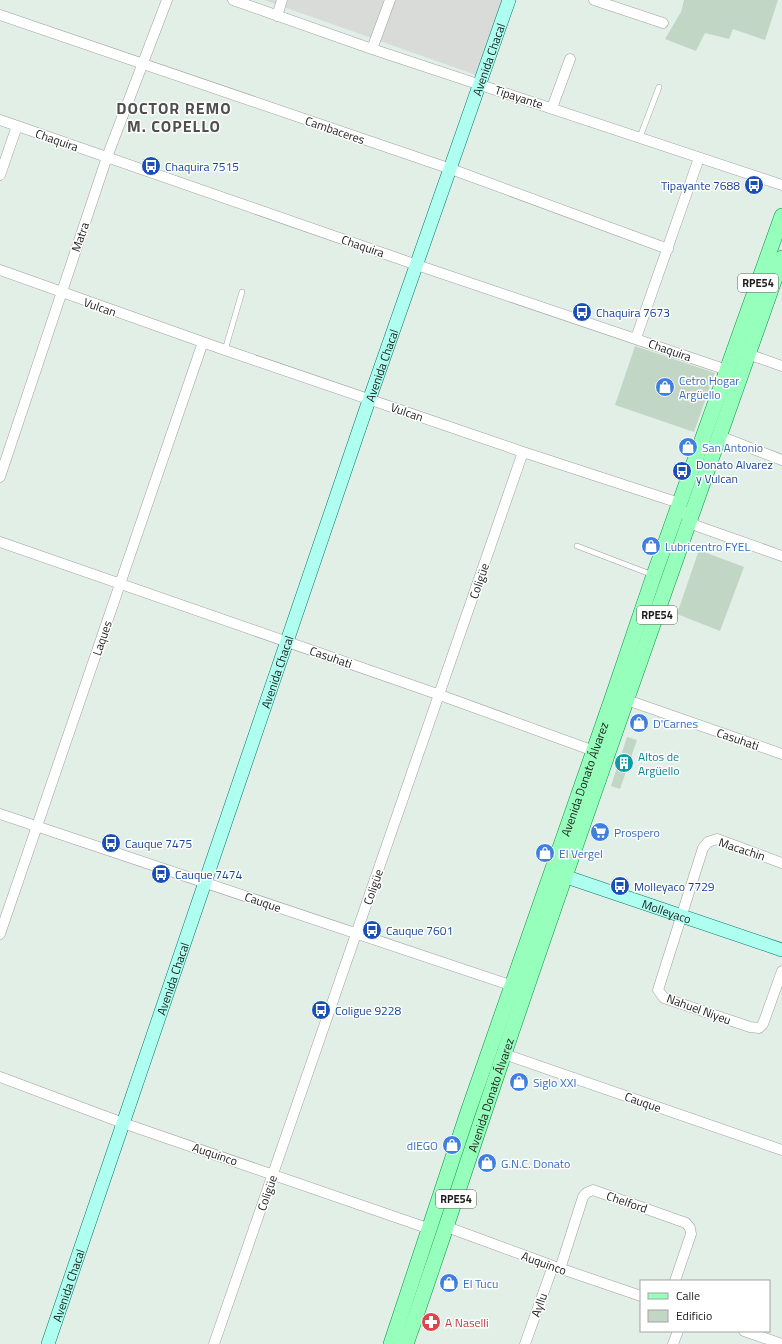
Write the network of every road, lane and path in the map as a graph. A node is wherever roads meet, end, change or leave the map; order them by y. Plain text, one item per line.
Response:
1 (167, 0) edge
2 (233, 0) edge
3 (282, 0) edge
4 (390, 0) edge
5 (509, 0) edge
6 (594, 0) edge
7 (624, 5) edge
8 (0, 15) edge
9 (277, 16) junction
10 (663, 22) dead end
11 (372, 49) junction
12 (570, 59) dead end
13 (143, 64) junction
14 (479, 84) junction
15 (659, 86) dead end
16 (552, 108) junction
17 (0, 120) edge
18 (17, 126) junction
19 (640, 137) junction
20 (107, 157) junction
21 (700, 158) junction
22 (451, 169) junction
23 (0, 175) edge
24 (782, 185) edge
25 (782, 216) edge
26 (668, 248) junction
27 (782, 258) edge
28 (417, 265) junction
29 (0, 270) edge
30 (242, 292) dead end
31 (62, 293) junction
32 (636, 338) junction
33 (203, 342) junction
34 (225, 350) junction
35 (741, 352) junction
36 (782, 366) edge
37 (727, 370) junction
38 (369, 399) junction
39 (719, 436) junction
40 (523, 452) junction
41 (782, 460) edge
42 (0, 477) edge
43 (679, 504) junction
44 (690, 520) junction
45 (0, 542) edge
46 (577, 546) dead end
47 (782, 556) edge
48 (654, 575) junction
49 (120, 584) junction
50 (287, 642) junction
51 (440, 695) junction
52 (627, 700) junction
53 (594, 751) junction
54 (782, 754) edge
55 (0, 814) edge
56 (37, 826) junction
57 (782, 863) edge
58 (558, 874) junction
59 (204, 882) junction
60 (682, 916) junction
61 (0, 934) edge
62 (357, 934) junction
63 (782, 950) edge
64 (782, 971) edge
65 (519, 988) junction
66 (504, 1054) junction
67 (0, 1077) edge
68 (123, 1123) junction
69 (782, 1150) edge
70 (273, 1174) junction
71 (447, 1227) junction
72 (430, 1229) junction
73 (557, 1268) junction
74 (675, 1280) edge
75 (640, 1296) edge
76 (678, 1332) edge
77 (747, 1332) edge
78 (781, 1342) edge
79 (48, 1344) edge
80 (214, 1344) edge
81 (391, 1344) edge
82 (406, 1344) edge
83 (525, 1344) edge
84 (673, 1344) edge

1 - 13 street, Matra
2 - 9 street, Tipayante
3 - 9 street
4 - 11 street
5 - 14 main road, Avenida Chacal
6 - 7 street
7 - 10 street
8 - 13 street, Cambaceres
9 - 11 street, Tipayante
11 - 14 street, Tipayante
12 - 16 street
13 - 20 street, Matra
13 - 22 street, Cambaceres
14 - 16 street, Tipayante
14 - 22 main road, Avenida Chacal
15 - 19 lane
16 - 19 street, Tipayante
17 - 18 street, Chaquira
18 - 20 street, Chaquira
18 - 23 street
19 - 21 street, Tipayante
20 - 28 street, Chaquira
20 - 31 street, Matra
21 - 24 street, Tipayante
21 - 26 street
22 - 26 street, Cambaceres
22 - 28 main road, Avenida Chacal
25 - 35 main road, Avenida Donato Álvarez / RPE54
26 - 32 street
27 - 35 main road, Avenida Donato Álvarez / RPE54
28 - 32 street, Chaquira
28 - 38 main road, Avenida Chacal
29 - 31 street, Vulcan
30 - 34 lane
31 - 33 street, Vulcan
31 - 42 street, Matra
32 - 37 street, Chaquira
33 - 34 street, Vulcan
33 - 49 street, Laques
34 - 38 street, Vulcan
35 - 36 street
35 - 37 main road, Avenida Donato Álvarez / RPE54
35 - 39 main road, Avenida Donato Álvarez / RPE54
37 - 43 main road, Avenida Donato Álvarez / RPE54
38 - 40 street, Vulcan
38 - 50 main road, Avenida Chacal
39 - 41 street
39 - 44 main road, Avenida Donato Álvarez / RPE54
40 - 43 street, Vulcan
40 - 51 street, Coligüe
43 - 44 street
43 - 48 main road, Avenida Donato Álvarez / RPE54
44 - 47 street
44 - 52 main road, Avenida Donato Álvarez / RPE54
45 - 49 street, Casuhati
46 - 48 lane
48 - 53 main road, Avenida Donato Álvarez / RPE54
49 - 50 street, Casuhati
49 - 56 street, Laques
50 - 51 street, Casuhati
50 - 59 main road, Avenida Chacal
51 - 53 street, Casuhati
51 - 62 street, Coligüe
52 - 54 street, Casuhati
52 - 58 main road, Avenida Donato Álvarez / RPE54
53 - 58 main road, Avenida Donato Álvarez / RPE54
55 - 56 street, Cauque
56 - 59 street, Cauque
56 - 61 street, Laques
57 - 60 street, Macachin
58 - 60 main road, Molleyaco
58 - 65 main road, Avenida Donato Álvarez / RPE54
59 - 62 street, Cauque
59 - 68 main road, Avenida Chacal
60 - 63 main road, Molleyaco
60 - 64 street, Nahuel Niyeu
62 - 65 street, Cauque
62 - 70 street, Coligüe
65 - 66 main road, Avenida Donato Álvarez / RPE54
65 - 72 main road, Avenida Donato Álvarez / RPE54
66 - 69 street, Cauque
66 - 71 main road, Avenida Donato Álvarez / RPE54
67 - 68 street, Auquinco
68 - 70 street, Auquinco
68 - 79 main road, Avenida Chacal
70 - 72 street, Auquinco
70 - 80 street, Coligüe
71 - 73 street, Auquinco
71 - 82 main road, Avenida Donato Álvarez / RPE54
72 - 81 main road, Avenida Donato Álvarez / RPE54
73 - 74 street, Chelford
73 - 75 street, Auquinco
73 - 83 street, Ayllu
76 - 84 street
77 - 78 street

